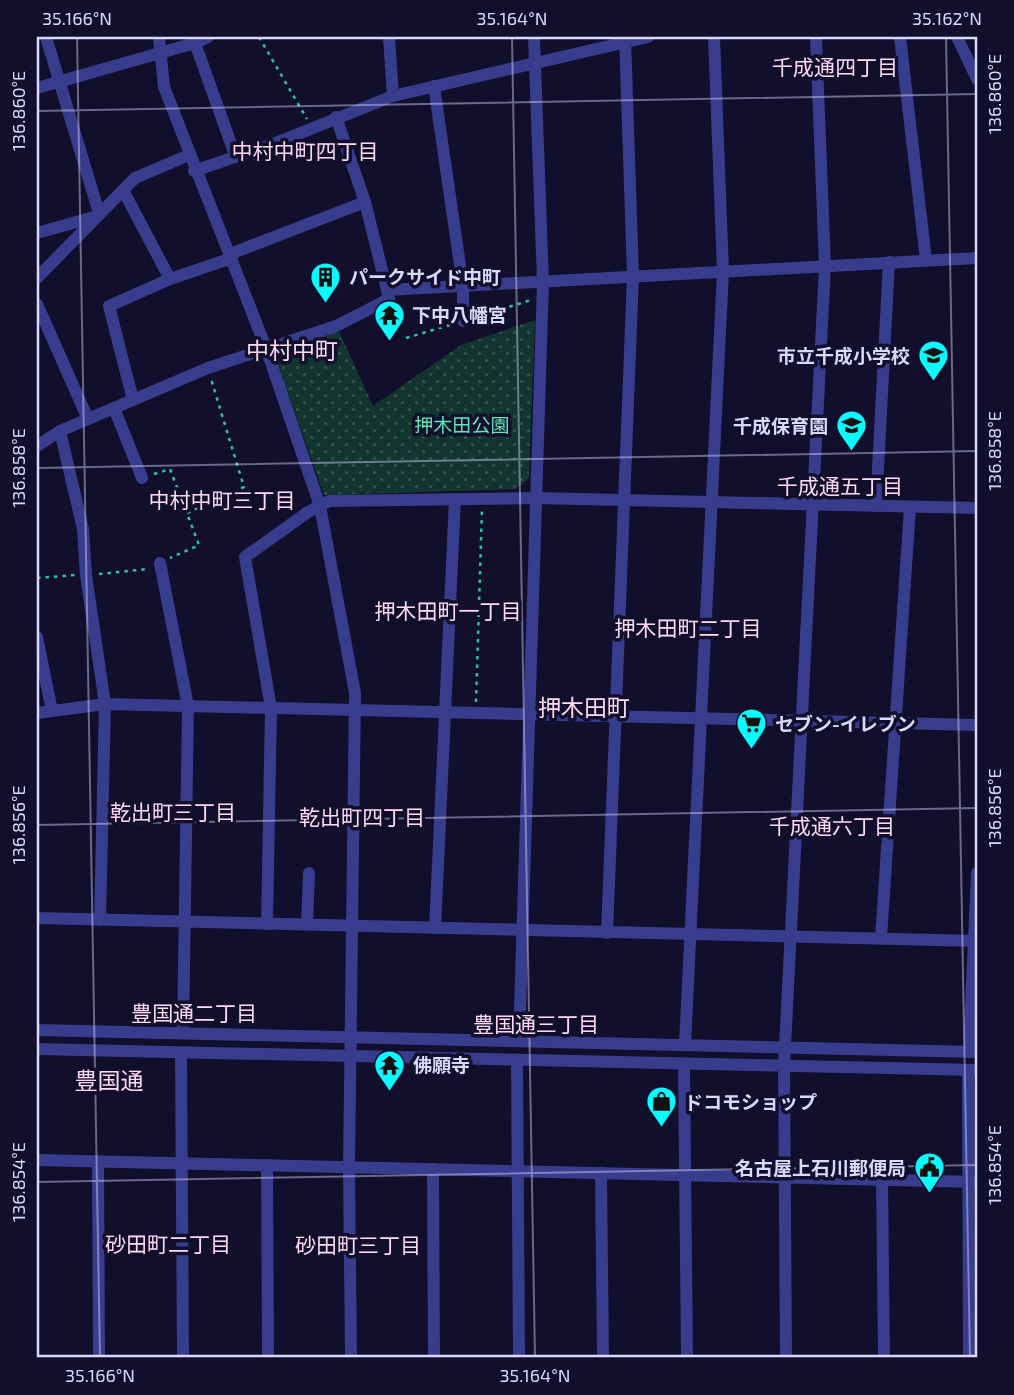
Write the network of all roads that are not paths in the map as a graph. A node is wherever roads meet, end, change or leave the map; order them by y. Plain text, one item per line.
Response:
1 (46, 37) edge
2 (159, 37) edge
3 (208, 37) edge
4 (388, 37) edge
5 (534, 37) edge
6 (648, 37) edge
7 (714, 37) edge
8 (816, 37) edge
9 (900, 37) edge
10 (957, 37) edge
11 (626, 39) edge
12 (195, 43) junction
13 (161, 52) junction
14 (537, 64) junction
15 (977, 79) edge
16 (60, 81) junction
17 (434, 86) junction
18 (37, 88) edge
19 (393, 96) junction
20 (336, 117) junction
21 (189, 155) junction
22 (235, 155) junction
23 (194, 171) junction
24 (122, 190) junction
25 (365, 202) junction
26 (98, 214) junction
27 (37, 233) edge
28 (231, 256) junction
29 (977, 258) edge
30 (926, 260) junction
31 (889, 262) junction
32 (825, 266) junction
33 (723, 271) junction
34 (633, 276) junction
35 (37, 278) edge
36 (170, 279) junction
37 (543, 282) junction
38 (463, 286) junction
39 (387, 290) junction
40 (37, 304) edge
41 (463, 321) dead end
42 (266, 348) junction
43 (133, 400) junction
44 (114, 408) junction
45 (88, 419) junction
46 (60, 431) junction
47 (37, 446) edge
48 (142, 478) road end
49 (536, 498) junction
50 (455, 499) junction
51 (624, 499) junction
52 (713, 501) junction
53 (813, 503) junction
54 (320, 506) junction
55 (876, 506) junction
56 (910, 507) junction
57 (977, 508) edge
58 (159, 563) road end
59 (37, 637) edge
60 (105, 704) junction
61 (188, 706) junction
62 (271, 708) junction
63 (52, 710) junction
64 (355, 710) junction
65 (445, 712) junction
66 (37, 713) edge
67 (528, 714) junction
68 (614, 715) junction
69 (701, 719) junction
70 (802, 720) junction
71 (896, 722) junction
72 (977, 725) edge
73 (309, 873) dead end
74 (977, 873) edge
75 (37, 918) edge
76 (100, 920) junction
77 (184, 922) junction
78 (267, 923) junction
79 (307, 925) junction
80 (352, 925) junction
81 (435, 928) junction
82 (522, 932) junction
83 (607, 933) junction
84 (691, 935) junction
85 (790, 936) junction
86 (881, 938) junction
87 (975, 941) edge
88 (37, 1030) edge
89 (183, 1033) junction
90 (351, 1038) junction
91 (519, 1041) junction
92 (685, 1044) junction
93 (786, 1046) junction
94 (37, 1049) edge
95 (181, 1052) junction
96 (973, 1052) edge
97 (351, 1057) junction
98 (517, 1059) junction
99 (684, 1065) junction
100 (784, 1066) junction
101 (972, 1070) edge
102 (37, 1160) edge
103 (97, 1161) junction
104 (180, 1163) junction
105 (267, 1165) junction
106 (349, 1167) junction
107 (433, 1169) junction
108 (517, 1171) junction
109 (601, 1173) junction
110 (685, 1175) junction
111 (784, 1177) junction
112 (883, 1179) junction
113 (973, 1181) edge
114 (99, 1358) edge
115 (183, 1358) edge
116 (268, 1358) edge
117 (351, 1358) edge
118 (434, 1358) edge
119 (519, 1358) edge
120 (603, 1358) edge
121 (687, 1358) edge
122 (786, 1358) edge
123 (884, 1358) edge
124 (969, 1358) edge

1 - 16 street
2 - 13 street
3 - 12 street
4 - 19 street
5 - 14 street
6 - 11 street
7 - 33 street
8 - 32 street
9 - 30 street
10 - 15 street
11 - 14 street
11 - 34 street
12 - 13 street
12 - 22 street
13 - 16 street
13 - 21 street
14 - 17 street
14 - 37 street
16 - 18 street
16 - 26 street
17 - 19 street
17 - 38 street
19 - 20 street
20 - 22 street
20 - 25 street
21 - 23 street
21 - 24 street
22 - 23 street
23 - 28 street
24 - 26 street
24 - 36 street
25 - 28 street
25 - 39 street
26 - 27 street
26 - 35 street
28 - 36 street
28 - 42 street
29 - 30 street
30 - 31 street
31 - 32 street
31 - 55 street
32 - 33 street
32 - 53 street
33 - 34 street
33 - 52 street
34 - 37 street
34 - 51 street
36 - 43 street
37 - 38 street
37 - 49 street
38 - 39 street
38 - 41 street
39 - 42 street
40 - 45 street
42 - 43 street
42 - 54 street
43 - 44 street
44 - 45 street
44 - 48 street
45 - 46 street
46 - 47 street
46 - 60 street
49 - 50 street
49 - 51 street
49 - 67 street
50 - 54 street
50 - 65 street
51 - 52 street
51 - 68 street
52 - 53 street
52 - 69 street
53 - 55 street
53 - 70 street
54 - 62 street
54 - 64 street
55 - 56 street
56 - 57 street
56 - 71 street
58 - 61 street
59 - 63 street
60 - 61 street
60 - 63 street
60 - 76 street
61 - 62 street
61 - 77 street
62 - 64 street
62 - 78 street
63 - 66 street
64 - 65 street
64 - 80 street
65 - 67 street
65 - 81 street
67 - 68 street
67 - 82 street
68 - 69 street
68 - 83 street
69 - 70 street
69 - 84 street
70 - 71 street
70 - 85 street
71 - 72 street
71 - 86 street
73 - 79 street
74 - 87 street
75 - 76 street
76 - 77 street
77 - 78 street
77 - 89 street
78 - 79 street
79 - 80 street
80 - 81 street
80 - 90 street
81 - 82 street
82 - 83 street
82 - 91 street
83 - 84 street
84 - 85 street
84 - 92 street
85 - 86 street
85 - 93 street
86 - 87 street
87 - 96 street
88 - 89 street
89 - 90 street
90 - 91 street
90 - 97 street
91 - 92 street
92 - 93 street
93 - 96 street
93 - 100 street
94 - 95 street
95 - 97 street
95 - 104 street
97 - 98 street
97 - 106 street
98 - 99 street
98 - 108 street
99 - 100 street
99 - 110 street
100 - 101 street
100 - 111 street
101 - 113 street
102 - 103 street
103 - 104 street
103 - 114 street
104 - 105 street
104 - 115 street
105 - 106 street
105 - 116 street
106 - 107 street
106 - 117 street
107 - 108 street
107 - 118 street
108 - 109 street
108 - 119 street
109 - 110 street
109 - 120 street
110 - 111 street
110 - 121 street
111 - 112 street
111 - 122 street
112 - 113 street
112 - 123 street
113 - 124 street

